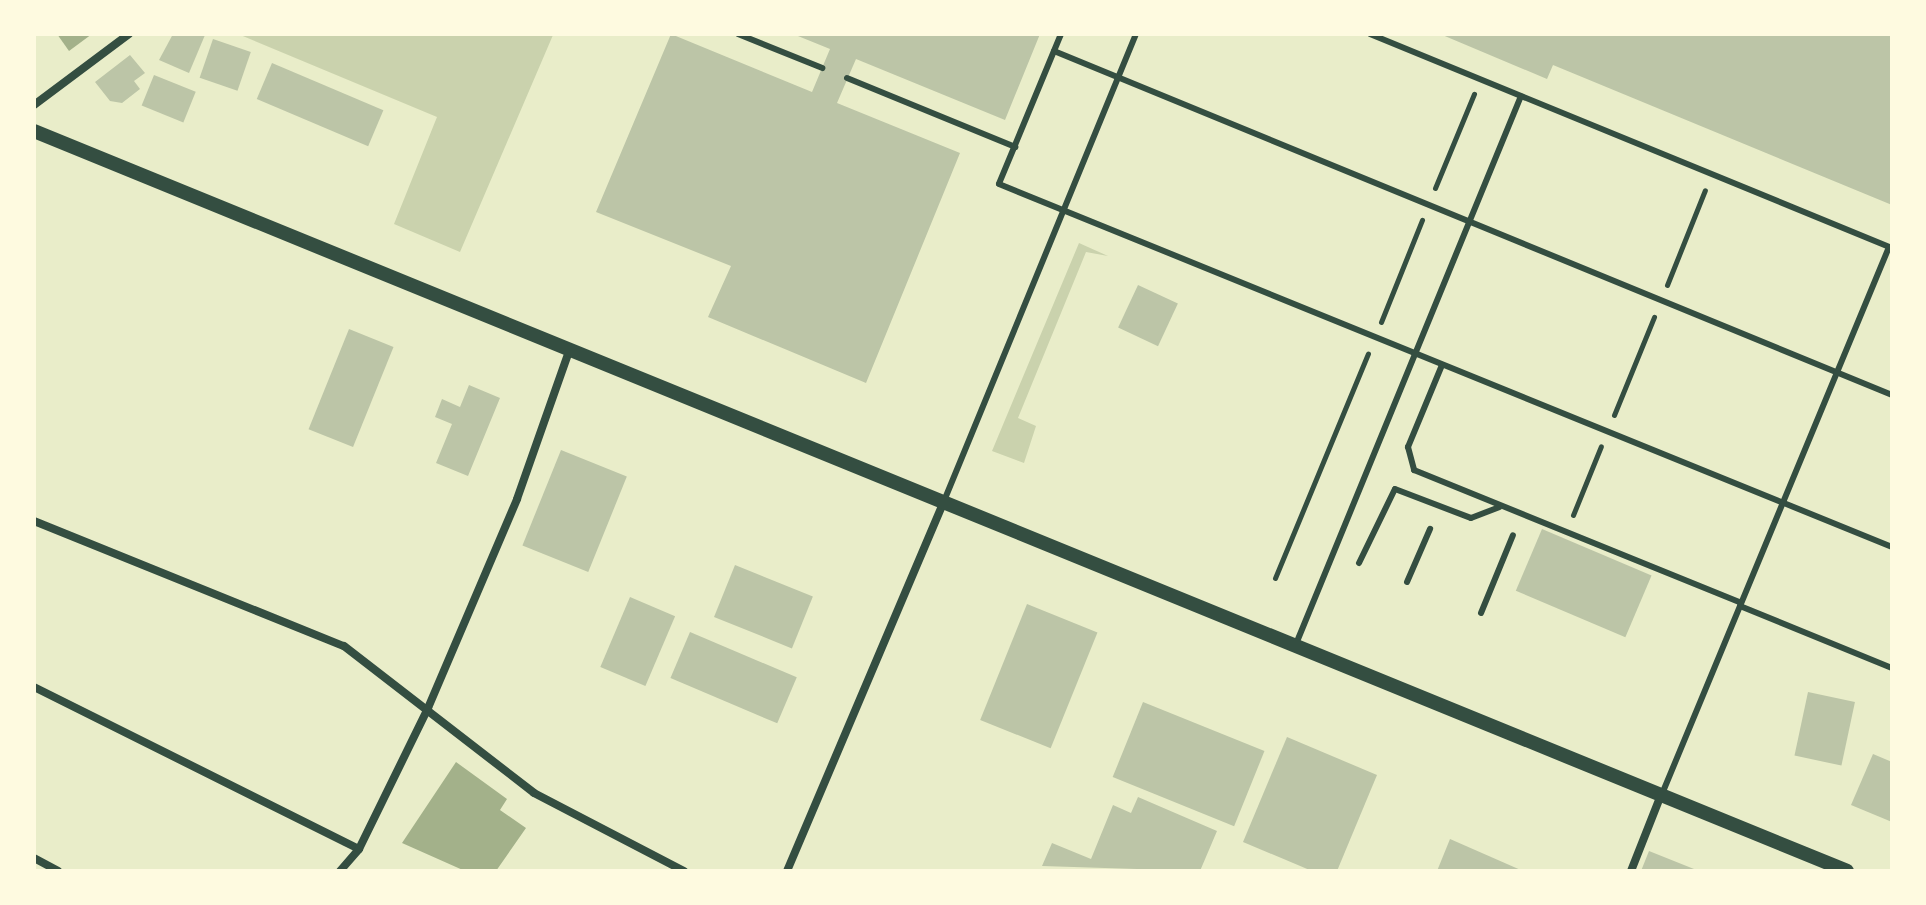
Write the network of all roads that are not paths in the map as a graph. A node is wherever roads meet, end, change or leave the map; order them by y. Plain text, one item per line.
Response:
1 (129, 34) edge
2 (738, 34) edge
3 (1061, 34) edge
4 (1136, 34) edge
5 (1370, 34) edge
6 (1054, 51) junction
7 (822, 68) dead end
8 (847, 78) dead end
9 (1119, 78) junction
10 (1521, 96) junction
11 (34, 105) edge
12 (34, 131) edge
13 (1015, 147) junction
14 (1064, 211) junction
15 (1469, 222) junction
16 (1891, 247) edge
17 (569, 351) junction
18 (1416, 353) junction
19 (1442, 365) junction
20 (1836, 373) junction
21 (1892, 395) edge
22 (1783, 502) junction
23 (943, 504) junction
24 (1500, 507) junction
25 (34, 521) edge
26 (1430, 529) dead end
27 (1513, 535) dead end
28 (1892, 547) edge
29 (1359, 563) dead end
30 (1407, 582) dead end
31 (1740, 605) junction
32 (1481, 613) dead end
33 (1295, 646) junction
34 (1892, 668) edge
35 (34, 687) edge
36 (428, 708) junction
37 (1661, 795) junction
38 (359, 849) junction
39 (34, 858) edge
40 (58, 871) edge
41 (340, 871) edge
42 (684, 871) edge
43 (787, 871) edge
44 (1631, 871) edge
45 (1847, 871) edge

1 - 11 street
2 - 7 lane
3 - 6 lane
4 - 9 lane
5 - 10 lane
6 - 9 lane
6 - 13 lane
8 - 13 lane
9 - 14 lane
9 - 15 lane
10 - 15 lane
10 - 16 lane
12 - 17 street
13 - 14 lane
14 - 18 lane
14 - 23 lane
15 - 18 lane
15 - 20 lane
16 - 20 lane
17 - 23 street
17 - 36 street
18 - 19 lane
18 - 33 lane
19 - 22 lane
19 - 24 lane
20 - 21 lane
20 - 22 lane
22 - 28 lane
22 - 31 lane
23 - 33 street
23 - 43 street
24 - 29 lane
24 - 31 lane
25 - 36 street
26 - 30 lane
27 - 32 lane
31 - 34 lane
31 - 37 lane
33 - 37 street
35 - 38 street
36 - 38 street
36 - 42 street
37 - 44 street
37 - 45 street
38 - 41 street
39 - 40 street

